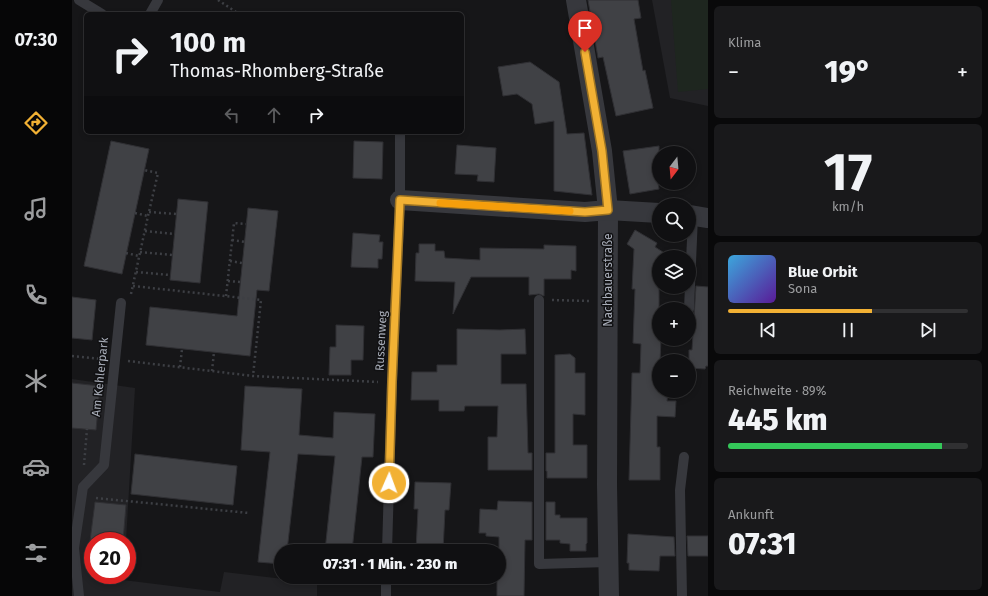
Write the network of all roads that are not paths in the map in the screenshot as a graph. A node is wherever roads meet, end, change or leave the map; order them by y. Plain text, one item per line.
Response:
1 (79, 0) edge
2 (158, 0) edge
3 (576, 0) edge
4 (99, 12) edge
5 (151, 12) edge
6 (400, 134) edge
7 (400, 200) junction
8 (608, 210) junction
9 (652, 213) edge
10 (697, 217) edge
11 (539, 300) road end
12 (690, 302) edge
13 (121, 303) road end
14 (684, 457) dead end
15 (387, 544) edge
16 (608, 562) junction
17 (386, 584) edge
18 (79, 596) edge
19 (386, 596) edge
20 (609, 596) edge
21 (682, 596) edge

1 - 4 lane
2 - 5 lane
3 - 8 street, Nachbauerstraße
6 - 7 lane, Russenweg
7 - 8 street
7 - 15 lane, Russenweg
8 - 9 street
8 - 16 street, Nachbauerstraße
10 - 12 lane
11 - 16 lane
13 - 18 lane, Am Kehlerpark
14 - 21 lane
16 - 20 street, Nachbauerstraße
17 - 19 lane

